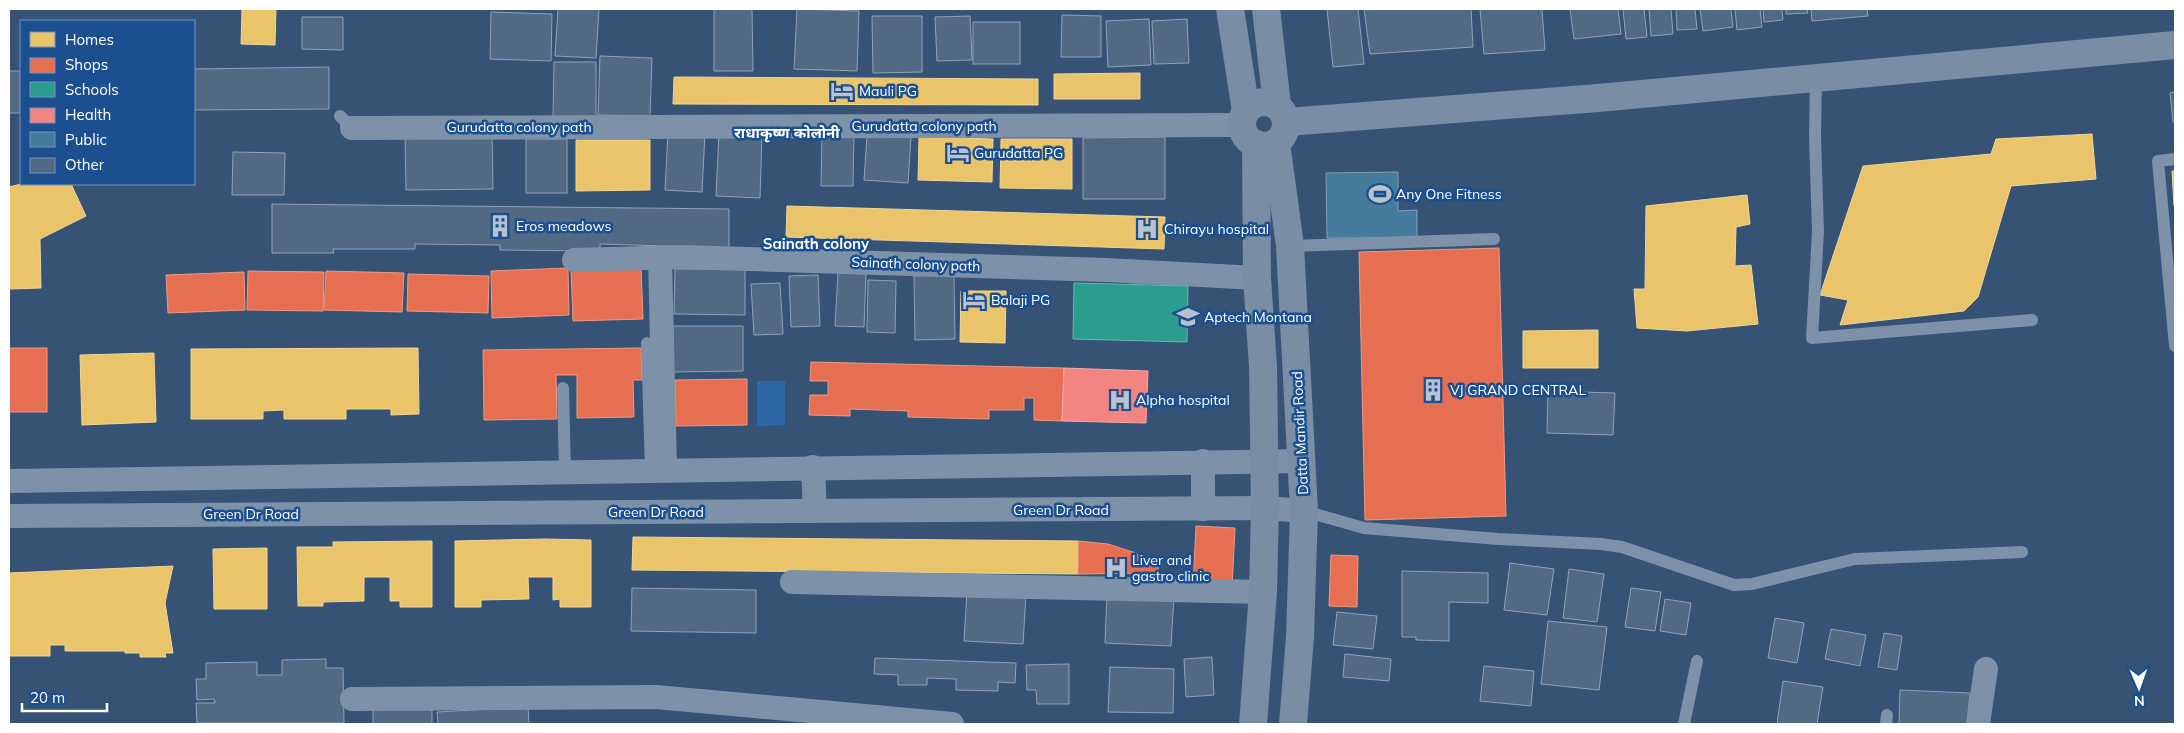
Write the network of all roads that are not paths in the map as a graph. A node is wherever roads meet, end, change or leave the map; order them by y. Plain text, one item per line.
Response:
1 (1230, 9) edge
2 (1266, 9) edge
3 (2175, 45) edge
4 (1816, 78) junction
5 (346, 122) dead end
6 (1264, 125) junction
7 (2175, 158) edge
8 (1494, 239) dead end
9 (1290, 246) junction
10 (660, 258) junction
11 (574, 260) dead end
12 (1258, 278) junction
13 (2032, 320) dead end
14 (647, 343) dead end
15 (2175, 346) edge
16 (563, 388) dead end
17 (1203, 461) junction
18 (1265, 461) junction
19 (1302, 461) junction
20 (813, 468) junction
21 (658, 470) junction
22 (565, 472) junction
23 (94, 479) junction
24 (9, 481) edge
25 (1265, 508) junction
26 (1203, 509) junction
27 (815, 511) junction
28 (1304, 511) junction
29 (94, 515) junction
30 (9, 516) edge
31 (2022, 552) dead end
32 (792, 582) dead end
33 (1263, 592) junction
34 (1697, 661) dead end
35 (1986, 669) dead end
36 (352, 698) dead end
37 (952, 724) edge
38 (1254, 724) edge
39 (1293, 724) edge
40 (1684, 724) edge
41 (1978, 724) edge

1 - 6 main road, Datta Mandir Road
2 - 6 main road, Datta Mandir Road
3 - 4 main road
4 - 6 main road
4 - 13 lane
5 - 6 street, Gurudatta colony path
6 - 9 main road, Datta Mandir Road
6 - 12 main road, Datta Mandir Road
7 - 15 lane
8 - 9 lane
9 - 19 main road, Datta Mandir Road
10 - 11 street, Sainath colony path
10 - 12 street, Sainath colony path
10 - 21 street
12 - 18 main road, Datta Mandir Road
14 - 21 lane
16 - 22 lane
17 - 18 street
17 - 20 street
17 - 26 street
18 - 19 street
18 - 25 main road, Datta Mandir Road
19 - 28 main road, Datta Mandir Road
20 - 21 street
20 - 27 street
21 - 22 street
22 - 23 street
23 - 24 street
23 - 29 street
25 - 26 street, Green Dr Road
25 - 28 street, Green Dr Road
25 - 33 main road, Datta Mandir Road
26 - 27 street, Green Dr Road
27 - 29 street, Green Dr Road
28 - 31 lane
28 - 39 main road, Datta Mandir Road
29 - 30 street, Green Dr Road
32 - 33 street
33 - 38 main road, Datta Mandir Road
34 - 40 lane
35 - 41 street
36 - 37 street

